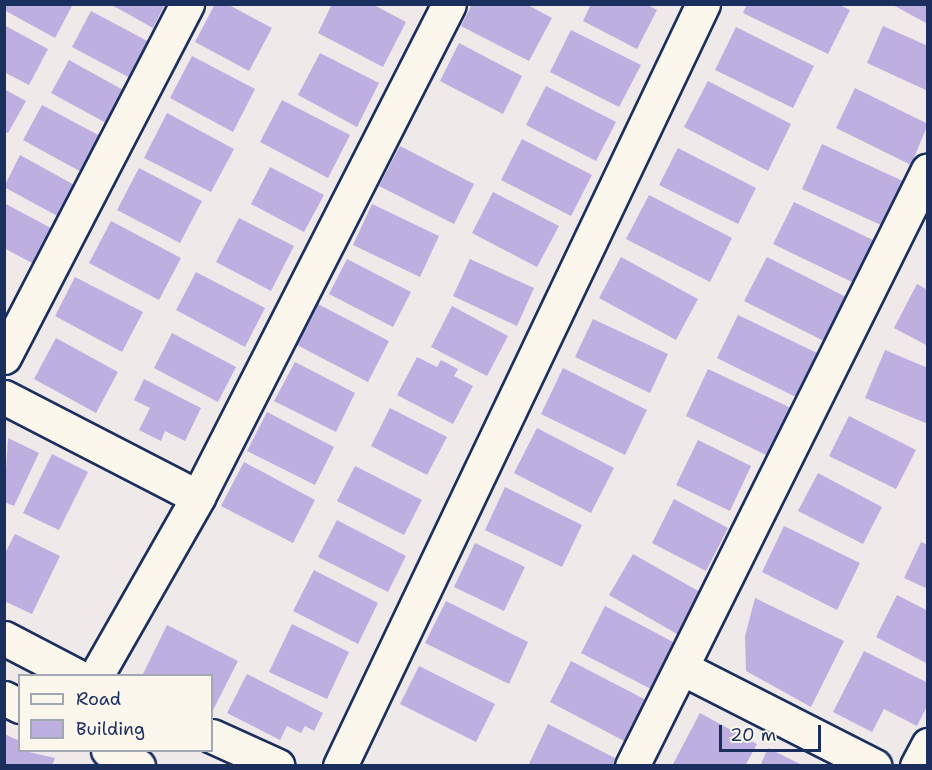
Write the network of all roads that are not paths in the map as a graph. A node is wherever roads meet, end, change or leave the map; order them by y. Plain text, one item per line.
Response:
1 (187, 4) edge
2 (449, 4) edge
3 (703, 4) edge
4 (927, 170) edge
5 (4, 357) edge
6 (4, 397) edge
7 (198, 497) junction
8 (4, 638) edge
9 (682, 668) junction
10 (75, 674) edge
11 (97, 674) edge
12 (4, 698) edge
13 (18, 705) edge
14 (213, 736) edge
15 (927, 745) edge
16 (112, 752) edge
17 (138, 765) edge
18 (278, 765) edge
19 (340, 765) edge
20 (632, 765) edge
21 (874, 765) edge
22 (917, 765) edge

1 - 5 street
2 - 7 street
3 - 19 street
4 - 9 street
6 - 7 street
7 - 11 street
8 - 10 street
9 - 20 street
9 - 21 street
12 - 13 street
14 - 18 street
15 - 22 street
16 - 17 street

